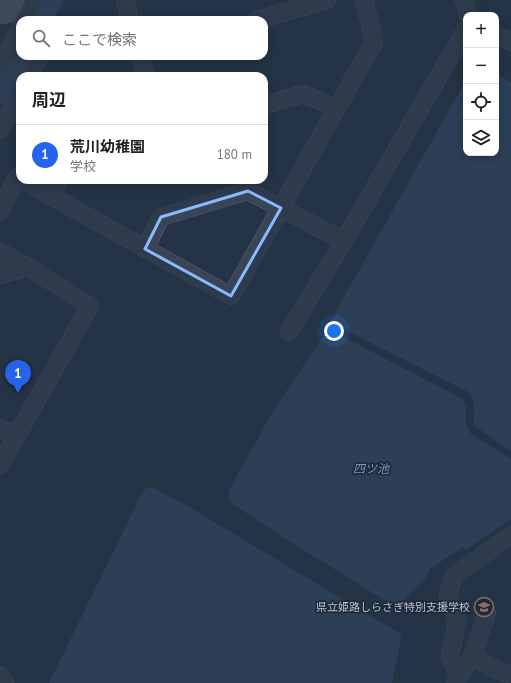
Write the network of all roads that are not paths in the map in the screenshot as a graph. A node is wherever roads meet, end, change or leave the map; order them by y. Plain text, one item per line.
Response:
1 (14, 0) edge
2 (35, 0) edge
3 (125, 0) edge
4 (327, 0) edge
5 (364, 0) edge
6 (464, 0) edge
7 (467, 12) edge
8 (0, 13) edge
9 (26, 16) edge
10 (129, 16) edge
11 (268, 17) edge
12 (463, 34) edge
13 (16, 36) edge
14 (499, 36) edge
15 (511, 42) edge
16 (38, 60) edge
17 (141, 60) edge
18 (0, 67) edge
19 (31, 72) edge
20 (145, 72) edge
21 (16, 100) edge
22 (268, 104) edge
23 (337, 108) junction
24 (0, 130) edge
25 (16, 179) edge
26 (30, 184) edge
27 (57, 184) edge
28 (51, 196) junction
29 (281, 208) junction
30 (0, 211) edge
31 (344, 240) junction
32 (145, 249) junction
33 (0, 252) edge
34 (28, 268) junction
35 (0, 275) edge
36 (290, 332) dead end
37 (0, 428) edge
38 (17, 436) junction
39 (0, 465) edge
40 (511, 535) edge
41 (487, 613) dead end
42 (472, 656) junction
43 (0, 675) edge
44 (511, 675) edge
45 (457, 679) edge
46 (4, 683) edge

1 - 8 main road
2 - 9 street
3 - 10 street
4 - 11 street
5 - 23 street
6 - 7 street
12 - 31 street
13 - 18 street
14 - 15 street
16 - 19 street
17 - 20 street
21 - 24 street
22 - 23 street
23 - 29 street
25 - 30 street
26 - 28 street
27 - 28 street
28 - 32 street
29 - 31 street
29 - 32 street
29 - 32 street
31 - 36 street
33 - 34 street
34 - 35 street
34 - 38 street
37 - 38 street
38 - 39 street
40 - 45 street
41 - 42 street
42 - 44 street
42 - 45 street
43 - 46 street

